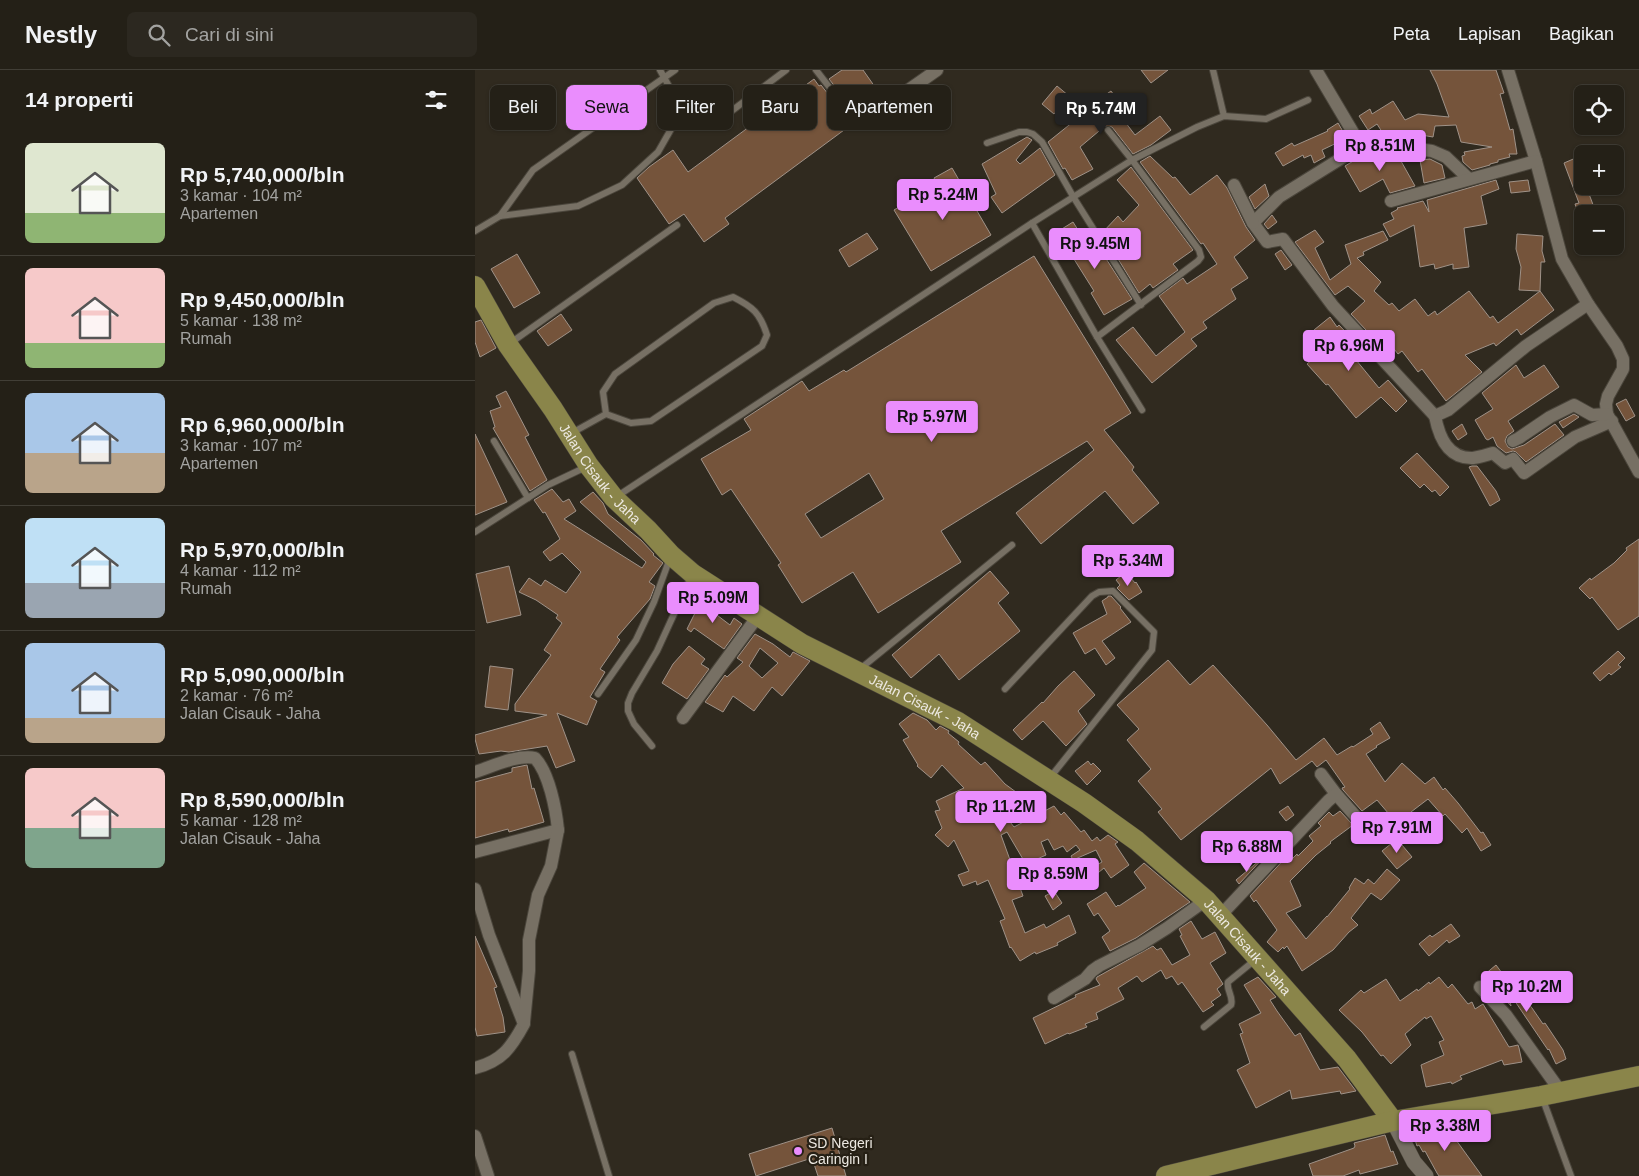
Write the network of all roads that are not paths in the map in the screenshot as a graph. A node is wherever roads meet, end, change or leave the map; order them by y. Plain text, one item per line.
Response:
1 (660, 70) edge
2 (675, 70) edge
3 (785, 70) edge
4 (816, 70) edge
5 (937, 70) edge
6 (1213, 70) edge
7 (1316, 70) edge
8 (1509, 70) edge
9 (664, 78) junction
10 (668, 85) edge
11 (828, 85) edge
12 (916, 85) edge
13 (1308, 100) dead end
14 (733, 110) edge
15 (1224, 116) junction
16 (671, 130) edge
17 (1108, 130) dead end
18 (987, 143) dead end
19 (1361, 146) junction
20 (1132, 160) junction
21 (1536, 161) junction
22 (1469, 179) junction
23 (1234, 185) dead end
24 (1074, 198) junction
25 (1391, 201) dead end
26 (500, 216) junction
27 (1032, 223) junction
28 (1253, 223) junction
29 (677, 225) dead end
30 (475, 231) edge
31 (475, 286) edge
32 (1588, 304) junction
33 (1141, 306) junction
34 (1097, 337) junction
35 (508, 345) junction
36 (1142, 410) dead end
37 (606, 414) junction
38 (1435, 416) junction
39 (1609, 417) junction
40 (569, 434) junction
41 (494, 441) dead end
42 (1513, 441) dead end
43 (589, 466) junction
44 (1639, 472) edge
45 (528, 498) junction
46 (614, 498) junction
47 (475, 532) edge
48 (1012, 545) dead end
49 (671, 555) junction
50 (693, 574) junction
51 (758, 616) junction
52 (858, 671) junction
53 (1005, 689) dead end
54 (599, 694) dead end
55 (683, 718) dead end
56 (652, 746) dead end
57 (475, 772) edge
58 (1321, 774) dead end
59 (1049, 780) junction
60 (1336, 794) junction
61 (1365, 826) dead end
62 (558, 830) junction
63 (475, 852) edge
64 (475, 889) edge
65 (1206, 900) junction
66 (1219, 916) junction
67 (1257, 958) junction
68 (1480, 987) dead end
69 (1054, 998) dead end
70 (524, 1024) junction
71 (1204, 1027) dead end
72 (573, 1054) dead end
73 (475, 1068) edge
74 (1638, 1079) edge
75 (1551, 1094) junction
76 (1393, 1121) junction
77 (475, 1136) edge
78 (488, 1176) edge
79 (609, 1176) edge
80 (1166, 1176) edge
81 (1426, 1176) edge
82 (1571, 1176) edge

1 - 9 lane
2 - 9 lane
3 - 14 lane
4 - 11 lane
5 - 12 street
6 - 15 lane
7 - 19 street
8 - 21 street
9 - 10 lane
9 - 26 lane
13 - 15 lane
15 - 20 lane
16 - 26 lane
17 - 20 lane
18 - 24 lane
19 - 22 street
19 - 28 street
20 - 24 lane
20 - 33 lane
21 - 22 street
21 - 32 street
22 - 25 street
23 - 28 street
24 - 27 lane
24 - 33 lane
26 - 30 lane
27 - 34 lane
27 - 46 lane
28 - 38 street
29 - 35 lane
31 - 35 main road, Jalan Cisauk - Jaha
32 - 38 street
32 - 39 street
33 - 34 lane
34 - 36 lane
35 - 40 main road, Jalan Cisauk - Jaha
37 - 37 lane
37 - 40 lane
38 - 39 street
39 - 42 street
39 - 44 street
40 - 43 main road, Jalan Cisauk - Jaha
41 - 45 lane
43 - 45 lane
43 - 46 main road, Jalan Cisauk - Jaha
45 - 47 lane
46 - 49 main road, Jalan Cisauk - Jaha
48 - 52 lane
49 - 50 main road, Jalan Cisauk - Jaha
49 - 54 lane
50 - 51 main road, Jalan Cisauk - Jaha
50 - 56 lane
51 - 52 main road, Jalan Cisauk - Jaha
51 - 55 street
52 - 59 main road, Jalan Cisauk - Jaha
53 - 59 lane
57 - 62 street
58 - 60 street
59 - 65 main road, Jalan Cisauk - Jaha
60 - 61 street
60 - 66 street
62 - 63 street
62 - 70 street
64 - 70 street
65 - 66 main road, Jalan Cisauk - Jaha
65 - 69 street
66 - 67 main road, Jalan Cisauk - Jaha
67 - 71 lane
67 - 76 main road, Jalan Cisauk - Jaha
68 - 75 street
70 - 73 street
72 - 79 lane
74 - 75 main road
75 - 76 main road
75 - 82 lane
76 - 80 main road
76 - 81 street
77 - 78 street

